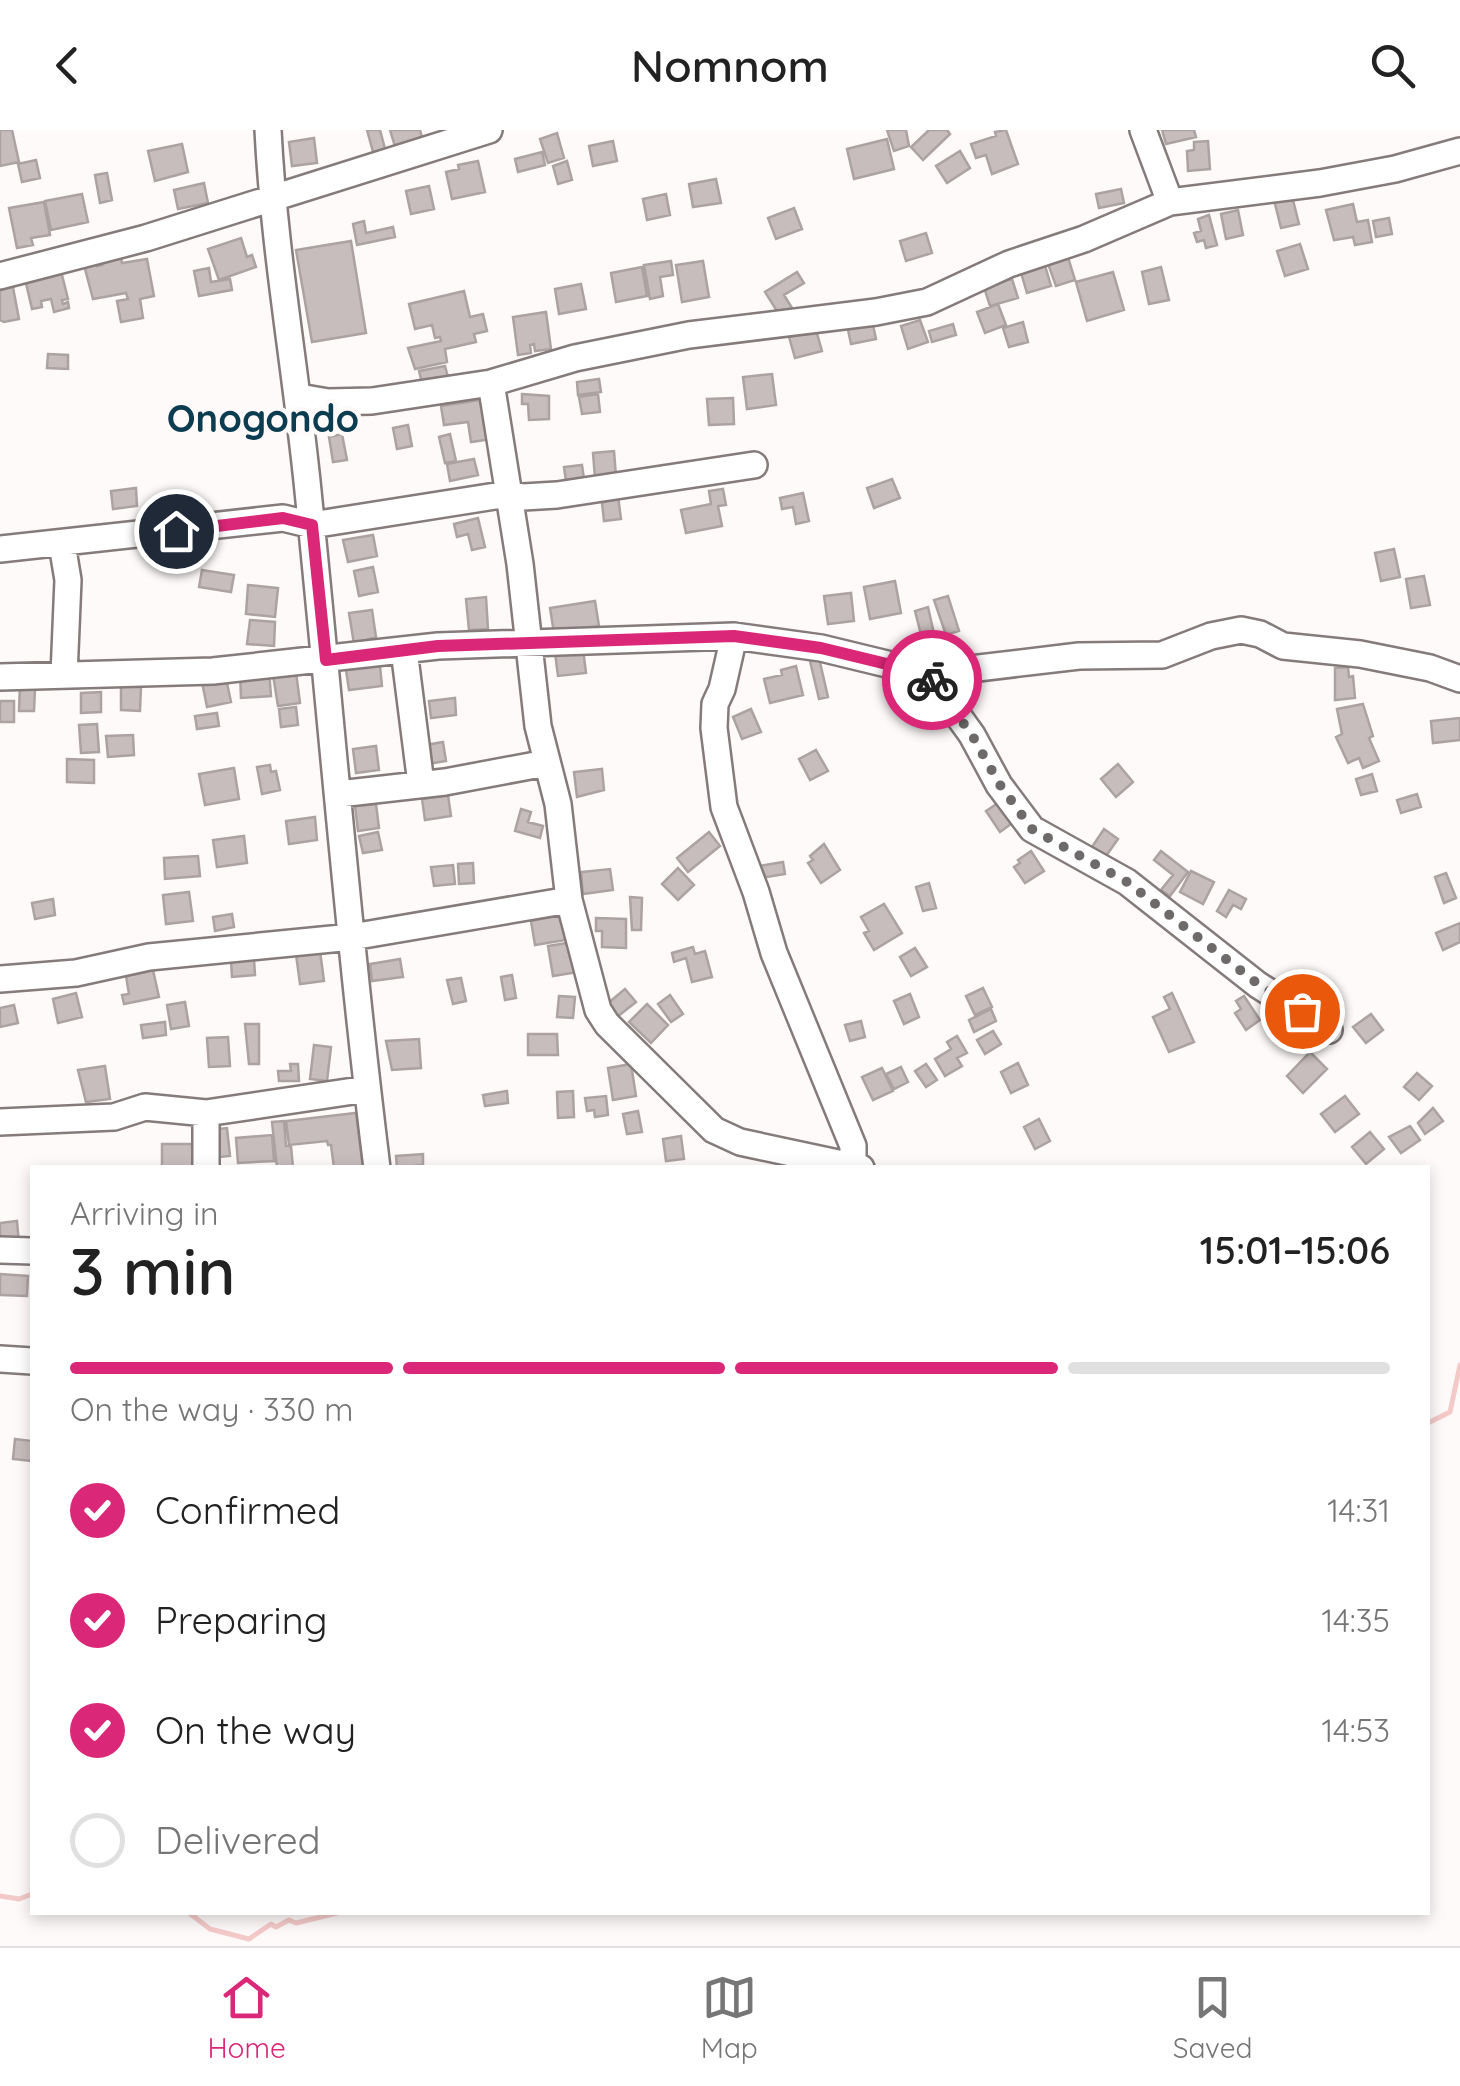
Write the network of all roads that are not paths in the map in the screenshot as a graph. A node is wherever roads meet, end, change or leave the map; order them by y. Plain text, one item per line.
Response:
1 (268, 130) edge
2 (489, 130) edge
3 (1143, 130) edge
4 (1460, 151) edge
5 (271, 201) junction
6 (1170, 202) junction
7 (0, 276) edge
8 (491, 382) junction
9 (299, 397) junction
10 (754, 466) dead end
11 (508, 494) junction
12 (312, 525) junction
13 (62, 544) junction
14 (0, 550) edge
15 (734, 636) junction
16 (527, 642) junction
17 (404, 650) junction
18 (326, 660) junction
19 (928, 674) junction
20 (0, 676) edge
21 (64, 676) junction
22 (1460, 679) edge
23 (546, 763) junction
24 (422, 784) junction
25 (338, 794) junction
26 (569, 900) junction
27 (352, 937) junction
28 (0, 980) edge
29 (1329, 1030) dead end
30 (368, 1088) junction
31 (206, 1113) junction
32 (0, 1122) edge
33 (206, 1165) edge
34 (378, 1165) edge
35 (853, 1165) edge
36 (858, 1165) edge
37 (0, 1250) edge
38 (30, 1251) edge
39 (0, 1359) edge
40 (30, 1360) edge

1 - 5 street
2 - 5 street
3 - 6 street
4 - 6 street
5 - 7 street
5 - 9 street
6 - 8 street
8 - 9 street
8 - 11 street
9 - 12 street
10 - 11 street
11 - 12 street
11 - 16 street
12 - 13 street
12 - 18 street
13 - 14 street
13 - 21 street
15 - 16 street
15 - 19 street
15 - 36 street
16 - 17 street
16 - 23 street
17 - 18 street
17 - 24 street
18 - 21 street
18 - 25 street
19 - 22 street
19 - 29 street
20 - 21 street
23 - 24 street
23 - 26 street
24 - 25 street
25 - 27 street
26 - 27 street
26 - 35 street
27 - 28 street
27 - 30 street
30 - 31 street
30 - 34 street
31 - 32 street
31 - 33 street
37 - 38 street
39 - 40 street

